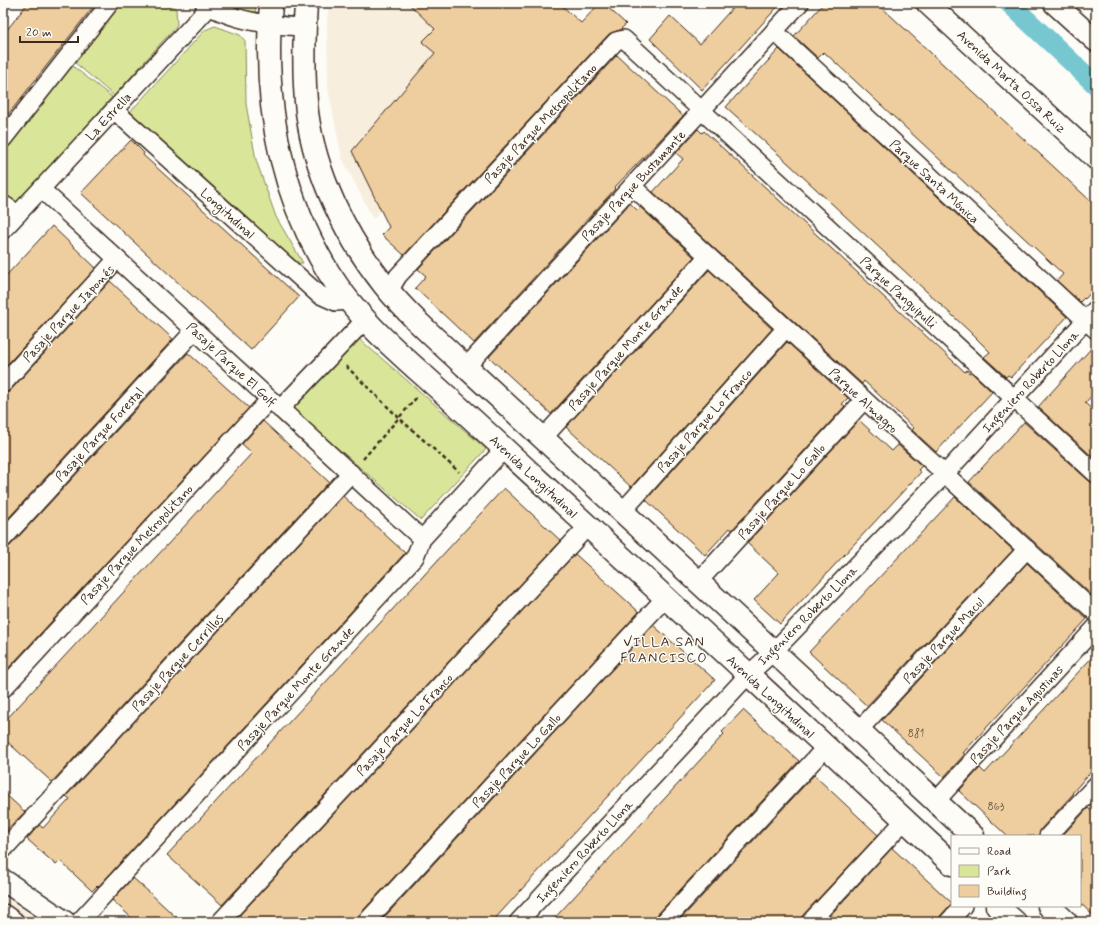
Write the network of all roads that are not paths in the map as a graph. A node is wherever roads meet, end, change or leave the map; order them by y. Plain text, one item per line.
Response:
1 (110, 3) edge
2 (272, 3) edge
3 (306, 3) edge
4 (800, 3) edge
5 (928, 3) edge
6 (1054, 3) edge
7 (209, 4) edge
8 (270, 26) junction
9 (305, 27) junction
10 (774, 31) junction
11 (1096, 41) edge
12 (114, 110) junction
13 (701, 110) junction
14 (3, 139) edge
15 (1096, 159) edge
16 (632, 186) junction
17 (41, 189) junction
18 (3, 204) edge
19 (18, 214) junction
20 (3, 230) edge
21 (708, 256) junction
22 (117, 259) junction
23 (389, 291) junction
24 (348, 301) junction
25 (365, 320) junction
26 (1093, 320) edge
27 (786, 328) junction
28 (196, 330) junction
29 (466, 367) junction
30 (3, 384) edge
31 (1014, 398) junction
32 (864, 400) junction
33 (275, 404) junction
34 (543, 438) junction
35 (504, 449) junction
36 (351, 473) junction
37 (945, 474) junction
38 (1096, 474) edge
39 (622, 512) junction
40 (588, 526) junction
41 (3, 539) edge
42 (422, 539) junction
43 (1027, 549) junction
44 (698, 582) junction
45 (666, 597) junction
46 (1096, 613) edge
47 (1096, 627) edge
48 (773, 652) junction
49 (748, 674) junction
50 (3, 689) edge
51 (859, 730) junction
52 (826, 747) junction
53 (1096, 785) edge
54 (936, 801) junction
55 (905, 820) junction
56 (972, 835) edge
57 (1049, 835) edge
58 (3, 850) edge
59 (951, 863) edge
60 (3, 880) edge
61 (962, 907) edge
62 (999, 907) edge
63 (1050, 907) edge
64 (3, 915) edge
65 (13, 922) edge
66 (65, 922) edge
67 (79, 922) edge
68 (220, 922) edge
69 (366, 922) edge
70 (518, 922) edge
71 (664, 922) edge
72 (810, 922) edge
73 (948, 922) edge
74 (1015, 922) edge
75 (1066, 922) edge

1 - 14 street
2 - 8 main road, Avenida Longitudinal
3 - 9 main road
4 - 10 street, Pasaje Parque Bustamante
5 - 15 street, Avenida Marta Ossa Ruiz
6 - 11 street
7 - 8 street
7 - 12 street, La Estrella
8 - 9 street
8 - 24 main road, Avenida Longitudinal
9 - 23 main road
10 - 13 street, Pasaje Parque Bustamante
10 - 26 street, Parque Santa Mónica
12 - 17 street, La Estrella
12 - 24 street, Longitudinal
13 - 16 street, Pasaje Parque Bustamante
13 - 23 street, Pasaje Parque Metropolitano
13 - 31 street, Parque Panguipulli
16 - 21 street, Parque Almagro
16 - 29 street, Pasaje Parque Bustamante
17 - 19 street, La Estrella
17 - 22 street, Pasaje Parque El Golf
18 - 19 street
19 - 20 street, La Estrella
21 - 27 street, Parque Almagro
21 - 34 street, Pasaje Parque Monte Grande
22 - 28 street, Pasaje Parque El Golf
22 - 30 street, Pasaje Parque Japonés
23 - 29 main road
24 - 25 main road, Avenida Longitudinal
25 - 33 street, Pasaje Parque Metropolitano
25 - 35 main road, Avenida Longitudinal
26 - 31 street, Ingeniero Roberto Llona
27 - 32 street, Parque Almagro
27 - 39 street, Pasaje Parque Lo Franco
28 - 33 street, Pasaje Parque El Golf
28 - 41 street, Pasaje Parque Forestal
29 - 34 main road
31 - 37 street, Ingeniero Roberto Llona
31 - 38 street, Parque Panguipulli
32 - 37 street, Parque Almagro
32 - 44 street, Pasaje Parque Lo Gallo
33 - 36 street, Pasaje Parque El Golf
33 - 50 street, Pasaje Parque Metropolitano
34 - 39 main road
35 - 40 main road, Avenida Longitudinal
35 - 42 street, Pasaje Parque Monte Grande
36 - 42 street, Pasaje Parque El Golf
36 - 58 street, Pasaje Parque Cerrillos
37 - 43 street, Parque Almagro
37 - 48 street, Ingeniero Roberto Llona
39 - 44 main road
40 - 45 main road, Avenida Longitudinal
40 - 68 street, Pasaje Parque Lo Franco
42 - 67 street, Pasaje Parque Monte Grande
43 - 46 street, Parque Almagro
43 - 51 street, Pasaje Parque Macul
44 - 48 main road
45 - 49 main road, Avenida Longitudinal
45 - 69 street, Pasaje Parque Lo Gallo
47 - 54 street, Pasaje Parque Agustinas
48 - 49 street, Ingeniero Roberto Llona
48 - 51 main road
49 - 52 main road, Avenida Longitudinal
49 - 70 street, Ingeniero Roberto Llona
51 - 54 main road
52 - 55 main road, Avenida Longitudinal
52 - 71 street
53 - 57 street
54 - 56 main road
55 - 59 main road, Avenida Longitudinal
55 - 72 street
60 - 66 street
61 - 73 street
62 - 74 main road
63 - 75 main road
64 - 65 street

